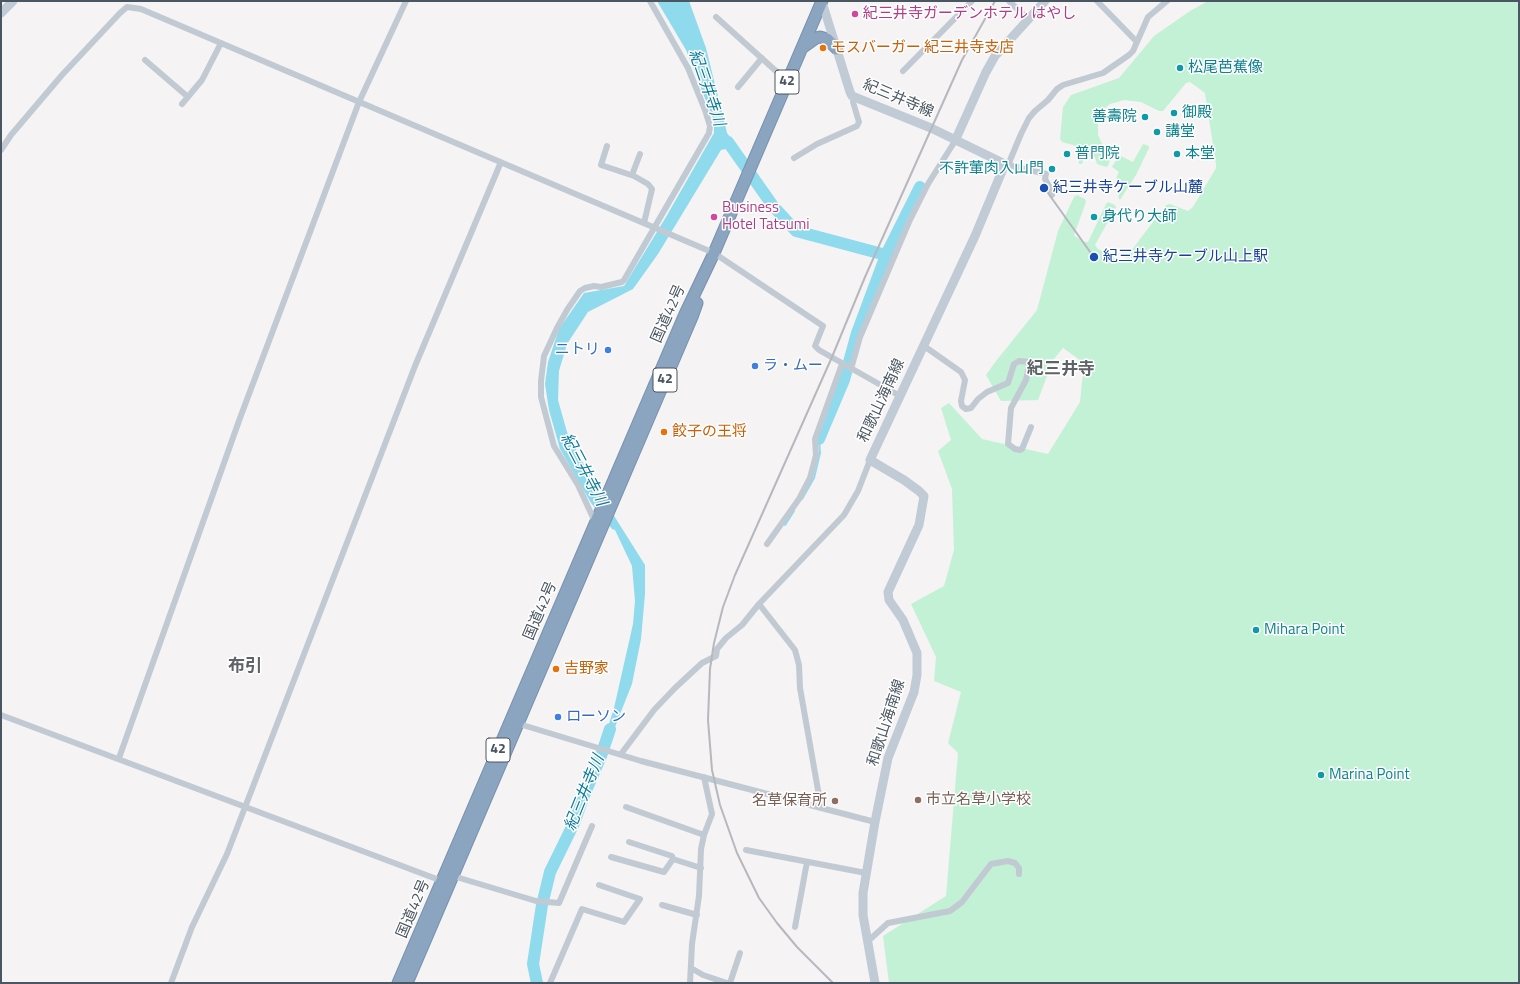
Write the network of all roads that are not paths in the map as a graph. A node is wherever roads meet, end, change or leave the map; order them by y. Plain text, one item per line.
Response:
1 (13, 1) edge
2 (406, 1) edge
3 (650, 1) edge
4 (822, 1) edge
5 (972, 1) edge
6 (1009, 1) edge
7 (1045, 1) edge
8 (1096, 1) edge
9 (1167, 1) edge
10 (1, 13) edge
11 (716, 17) dead end
12 (1028, 19) junction
13 (1137, 42) junction
14 (221, 43) junction
15 (801, 49) junction
16 (837, 49) junction
17 (762, 58) junction
18 (145, 60) dead end
19 (902, 71) dead end
20 (787, 82) junction
21 (738, 87) dead end
22 (188, 97) junction
23 (856, 98) junction
24 (359, 102) junction
25 (182, 104) dead end
26 (955, 141) junction
27 (607, 146) dead end
28 (1, 150) edge
29 (640, 154) dead end
30 (794, 158) dead end
31 (500, 162) junction
32 (1006, 164) junction
33 (632, 175) junction
34 (1052, 195) dead end
35 (644, 223) junction
36 (656, 228) junction
37 (714, 253) junction
38 (924, 346) junction
39 (842, 364) junction
40 (851, 369) junction
41 (900, 396) junction
42 (1031, 427) dead end
43 (870, 460) junction
44 (599, 525) junction
45 (767, 544) dead end
46 (759, 604) junction
47 (1, 715) edge
48 (514, 723) junction
49 (621, 754) junction
50 (119, 758) junction
51 (704, 777) junction
52 (244, 806) junction
53 (626, 807) dead end
54 (820, 807) junction
55 (875, 822) junction
56 (592, 826) dead end
57 (704, 835) junction
58 (629, 842) dead end
59 (746, 850) dead end
60 (611, 857) dead end
61 (673, 859) junction
62 (807, 862) junction
63 (701, 868) junction
64 (866, 873) junction
65 (1019, 874) dead end
66 (453, 876) junction
67 (442, 881) junction
68 (599, 885) dead end
69 (662, 905) dead end
70 (697, 915) junction
71 (795, 927) dead end
72 (867, 942) junction
73 (740, 953) dead end
74 (691, 968) junction
75 (170, 983) edge
76 (398, 983) edge
77 (408, 983) edge
78 (550, 983) edge
79 (690, 983) edge
80 (727, 983) edge
81 (730, 983) edge
82 (875, 983) edge

1 - 10 main road
2 - 24 street
3 - 36 street
4 - 15 highway, 国道42号 / 42
4 - 16 main road, 紀三井寺線
5 - 19 street
6 - 12 street
7 - 12 main road
8 - 13 street
9 - 13 street
11 - 17 street
12 - 26 main road
13 - 32 street
14 - 22 street
14 - 24 street
14 - 28 street
15 - 16 highway
15 - 20 highway, 国道42号 / 42
16 - 23 main road, 紀三井寺線
17 - 20 street
17 - 21 street
18 - 22 street
20 - 37 highway, 国道42号 / 42
22 - 25 street
23 - 26 main road, 紀三井寺線
23 - 30 street
24 - 31 street
24 - 50 street
26 - 32 main road
26 - 40 street
27 - 33 street
29 - 33 street
31 - 35 street
31 - 52 street
32 - 34 street
32 - 38 main road, 和歌山海南線
33 - 35 street
35 - 36 street
36 - 37 street
36 - 44 street
37 - 39 street
37 - 44 highway, 国道42号 / 42
38 - 41 main road, 和歌山海南線
38 - 42 street
39 - 40 street
39 - 45 street
40 - 41 street
41 - 43 main road, 和歌山海南線
43 - 46 street
43 - 55 main road, 和歌山海南線
44 - 48 highway, 国道42号 / 42
46 - 49 street
46 - 54 street
47 - 50 street
48 - 49 street
48 - 66 highway, 国道42号 / 42
48 - 67 highway, 国道42号 / 42
49 - 51 street
50 - 52 street
51 - 54 street
51 - 57 street
52 - 67 street
52 - 75 street
53 - 57 street
54 - 55 street
55 - 64 main road, 和歌山海南線
56 - 66 street
57 - 63 street
58 - 61 street
59 - 62 street
60 - 61 street
61 - 63 street
62 - 64 street
62 - 71 street
63 - 70 street
64 - 72 main road, 和歌山海南線
65 - 72 street
66 - 77 highway, 国道42号 / 42
67 - 76 highway, 国道42号 / 42
68 - 78 street
69 - 70 street
70 - 74 street
72 - 82 main road, 和歌山海南線
73 - 81 street
74 - 79 street
74 - 80 street

